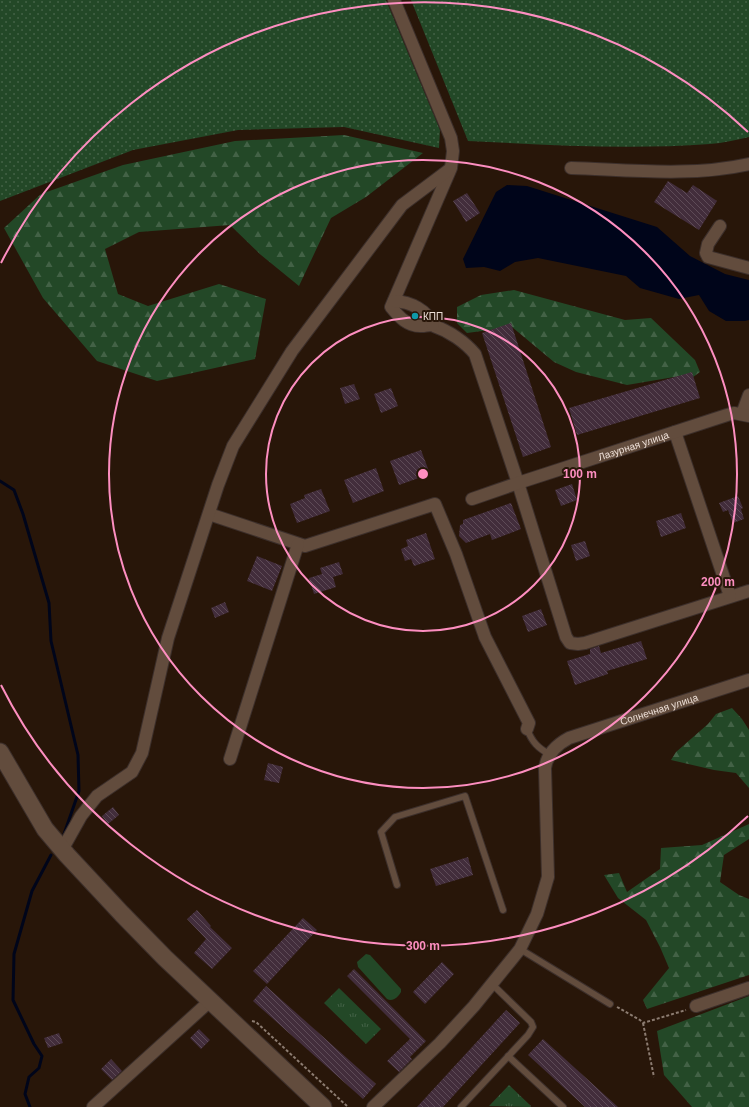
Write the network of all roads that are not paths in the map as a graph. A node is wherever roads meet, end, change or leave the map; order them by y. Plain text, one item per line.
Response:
1 (394, 0) edge
2 (749, 164) edge
3 (451, 168) junction
4 (571, 168) dead end
5 (720, 226) dead end
6 (749, 268) edge
7 (393, 304) junction
8 (433, 325) junction
9 (749, 395) edge
10 (746, 415) edge
11 (675, 432) junction
12 (518, 483) junction
13 (472, 499) dead end
14 (208, 514) junction
15 (298, 544) junction
16 (749, 591) edge
17 (730, 596) junction
18 (749, 680) edge
19 (527, 729) joint
20 (0, 752) edge
21 (549, 754) junction
22 (230, 759) dead end
23 (62, 850) junction
24 (397, 885) dead end
25 (503, 910) dead end
26 (520, 948) junction
27 (492, 984) junction
28 (749, 988) edge
29 (210, 1001) junction
30 (610, 1004) road end
31 (696, 1006) road end
32 (508, 1056) junction
33 (93, 1107) edge
34 (323, 1107) edge
35 (373, 1107) edge
36 (461, 1107) edge
37 (563, 1107) edge

1 - 3 street
2 - 4 street
3 - 7 street
3 - 14 street
5 - 6 street
7 - 8 street
7 - 8 street
8 - 12 street
9 - 10 street
10 - 11 street, Лазурная улица
11 - 12 street, Лазурная улица
11 - 17 street
12 - 13 street, Лазурная улица
12 - 17 street
14 - 15 street
14 - 23 street
15 - 19 street
15 - 22 street
16 - 17 street
18 - 21 street, Солнечная улица
19 - 21 lane
20 - 23 street
21 - 26 street
23 - 29 street
24 - 25 lane
26 - 27 street
26 - 30 lane
27 - 32 lane
27 - 35 street
28 - 31 street
29 - 33 street
29 - 34 street
32 - 36 lane
32 - 37 lane

